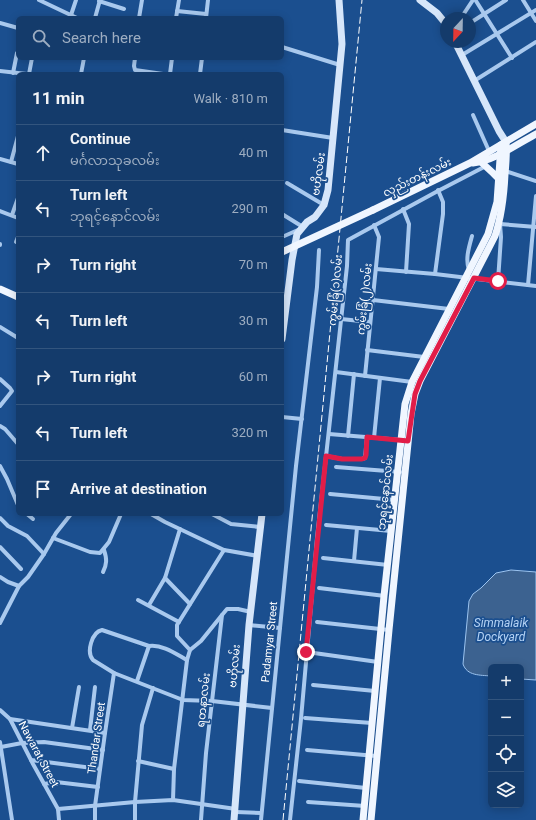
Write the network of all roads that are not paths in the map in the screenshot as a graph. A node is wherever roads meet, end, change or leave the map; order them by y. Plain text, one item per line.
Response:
1 (40, 0) edge
2 (76, 0) edge
3 (99, 0) edge
4 (142, 0) edge
5 (178, 0) edge
6 (208, 0) edge
7 (420, 0) edge
8 (475, 0) edge
9 (506, 0) edge
10 (523, 0) edge
11 (339, 2) edge
12 (124, 9) dead end
13 (536, 10) edge
14 (177, 11) junction
15 (466, 12) edge
16 (531, 13) junction
17 (484, 14) junction
18 (71, 15) joint
19 (95, 16) edge
20 (139, 16) edge
21 (176, 16) edge
22 (206, 16) edge
23 (440, 17) edge
24 (476, 19) edge
25 (536, 20) edge
26 (0, 23) edge
27 (16, 27) edge
28 (497, 34) junction
29 (536, 42) edge
30 (284, 48) edge
31 (458, 48) edge
32 (462, 55) junction
33 (16, 58) edge
34 (512, 58) junction
35 (32, 60) edge
36 (84, 60) edge
37 (135, 60) edge
38 (172, 60) edge
39 (202, 60) edge
40 (340, 65) junction
41 (0, 71) edge
42 (13, 72) junction
43 (16, 72) edge
44 (28, 72) edge
45 (81, 72) edge
46 (149, 72) edge
47 (170, 72) edge
48 (200, 72) edge
49 (474, 81) junction
50 (473, 115) dead end
51 (536, 124) edge
52 (284, 130) edge
53 (536, 134) edge
54 (333, 138) junction
55 (16, 143) edge
56 (503, 143) junction
57 (489, 151) junction
58 (504, 152) junction
59 (0, 159) edge
60 (11, 162) junction
61 (16, 163) edge
62 (470, 163) junction
63 (484, 164) junction
64 (505, 171) junction
65 (535, 179) edge
66 (500, 180) junction
67 (287, 184) dead end
68 (438, 190) junction
69 (536, 196) edge
70 (16, 204) edge
71 (324, 205) junction
72 (403, 209) junction
73 (0, 211) edge
74 (12, 215) junction
75 (284, 215) edge
76 (16, 217) edge
77 (500, 224) junction
78 (374, 225) junction
79 (535, 227) edge
80 (302, 228) junction
81 (284, 236) edge
82 (472, 236) dead end
83 (319, 250) dead end
84 (284, 251) edge
85 (376, 269) junction
86 (470, 270) junction
87 (406, 272) junction
88 (436, 274) junction
89 (466, 278) junction
90 (474, 278) junction
91 (498, 281) junction
92 (528, 285) junction
93 (536, 286) edge
94 (0, 289) edge
95 (16, 296) edge
96 (373, 300) junction
97 (453, 307) junction
98 (341, 319) junction
99 (370, 322) junction
100 (284, 323) edge
101 (0, 327) edge
102 (16, 337) edge
103 (367, 350) junction
104 (426, 360) junction
105 (336, 372) junction
106 (354, 374) junction
107 (365, 376) junction
108 (380, 378) junction
109 (0, 379) edge
110 (412, 382) junction
111 (0, 406) edge
112 (284, 417) edge
113 (302, 418) junction
114 (0, 426) edge
115 (329, 434) junction
116 (348, 436) junction
117 (367, 437) junction
118 (374, 438) junction
119 (405, 440) junction
120 (16, 441) edge
121 (326, 456) junction
122 (0, 466) edge
123 (336, 466) dead end
124 (402, 472) junction
125 (330, 494) dead end
126 (16, 500) edge
127 (398, 501) junction
128 (29, 516) edge
129 (70, 516) edge
130 (120, 516) edge
131 (155, 516) edge
132 (216, 516) edge
133 (262, 516) edge
134 (0, 518) edge
135 (33, 519) dead end
136 (326, 525) dead end
137 (260, 527) junction
138 (357, 528) junction
139 (180, 529) junction
140 (395, 532) junction
141 (53, 538) junction
142 (0, 547) edge
143 (104, 550) junction
144 (224, 550) junction
145 (44, 554) junction
146 (258, 556) junction
147 (322, 558) dead end
148 (354, 561) junction
149 (388, 564) junction
150 (21, 569) dead end
151 (103, 572) dead end
152 (0, 577) edge
153 (165, 578) junction
154 (19, 586) junction
155 (319, 588) dead end
156 (384, 596) junction
157 (392, 597) junction
158 (138, 600) dead end
159 (190, 604) junction
160 (149, 605) junction
161 (252, 612) junction
162 (222, 615) junction
163 (179, 622) junction
164 (317, 622) dead end
165 (0, 623) edge
166 (249, 625) junction
167 (280, 628) junction
168 (381, 629) junction
169 (389, 630) junction
170 (149, 646) junction
171 (379, 647) junction
172 (387, 648) junction
173 (190, 650) junction
174 (314, 653) dead end
175 (187, 660) junction
176 (378, 662) junction
177 (114, 673) junction
178 (137, 682) junction
179 (313, 685) dead end
180 (79, 687) dead end
181 (95, 687) dead end
182 (153, 688) junction
183 (375, 690) junction
184 (182, 700) junction
185 (212, 701) junction
186 (242, 704) junction
187 (272, 708) junction
188 (0, 710) edge
189 (305, 718) dead end
190 (10, 719) junction
191 (372, 723) junction
192 (72, 728) junction
193 (90, 730) junction
194 (105, 733) junction
195 (0, 742) edge
196 (22, 743) junction
197 (1, 747) edge
198 (103, 750) junction
199 (307, 750) dead end
200 (368, 756) junction
201 (376, 756) junction
202 (31, 760) junction
203 (138, 761) junction
204 (100, 769) junction
205 (174, 769) junction
206 (299, 781) dead end
207 (6, 784) junction
208 (44, 784) junction
209 (0, 785) edge
210 (98, 787) junction
211 (365, 788) junction
212 (374, 788) junction
213 (173, 800) junction
214 (135, 802) junction
215 (308, 802) dead end
216 (202, 805) junction
217 (95, 806) junction
218 (364, 806) junction
219 (372, 807) junction
220 (58, 808) junction
221 (261, 813) junction
222 (235, 814) edge
223 (12, 820) edge
224 (59, 820) edge
225 (95, 820) edge
226 (136, 820) edge
227 (201, 820) edge
228 (261, 820) edge
229 (290, 820) edge
230 (363, 820) edge
231 (371, 820) edge

1 - 18 street
2 - 18 street
3 - 12 street
3 - 19 street
4 - 20 street
5 - 14 street
6 - 22 street
7 - 23 main road
8 - 15 street
8 - 17 street
9 - 17 street
10 - 16 street
11 - 40 main road, ဗဟိုလမ်း
13 - 16 street
14 - 21 street
14 - 22 street
16 - 25 street
16 - 28 street
17 - 24 street
17 - 28 street
26 - 27 street
28 - 32 street
28 - 34 street
29 - 34 street
30 - 40 street
31 - 32 main road
32 - 49 main road
33 - 42 street
34 - 49 street
35 - 44 street
36 - 45 street
37 - 46 street
38 - 47 street
39 - 48 street
40 - 54 main road, ဗဟိုလမ်း
41 - 42 street
42 - 43 street
49 - 56 main road
50 - 57 street
51 - 56 main road
52 - 54 street
53 - 58 main road, လှည်းတန်းလမ်း
54 - 71 main road, ဗဟိုလမ်း
55 - 60 street
56 - 57 main road, လှည်းတန်းလမ်း
56 - 58 main road, ဘုရင့်နောင်လမ်း
57 - 62 main road, လှည်းတန်းလမ်း
58 - 63 main road, လှည်းတန်းလမ်း
58 - 64 main road, ဘုရင့်နောင်လမ်း
58 - 66 main road, ဘုရင့်နောင်လမ်း
59 - 60 street
60 - 61 street
62 - 63 main road, လှည်းတန်းလမ်း
62 - 84 main road, လှည်းတန်းလမ်း, bridge
63 - 66 main road
63 - 68 street
64 - 65 street
64 - 77 main road, ဘုရင့်နောင်လမ်း
66 - 86 main road, ဘုရင့်နောင်လမ်း
67 - 71 street
68 - 72 street
68 - 88 street
69 - 79 street
70 - 74 street
71 - 80 main road, ဗဟိုလမ်း
72 - 78 street
72 - 87 street
73 - 74 street
74 - 76 street
75 - 80 street
77 - 79 street
77 - 90 main road, ဘုရင့်နောင်လမ်း
77 - 91 street
78 - 85 street, ကွမ်းခြံ(၂)လမ်း
78 - 98 street, ကွမ်းခြံ(၁)လမ်း
79 - 92 street
80 - 81 street
80 - 100 main road, ဗဟိုလမ်း
82 - 86 street
83 - 113 street, Padamyar Street
85 - 87 street
85 - 96 street, ကွမ်းခြံ(၂)လမ်း
86 - 89 main road, ဘုရင့်နောင်လမ်း
87 - 88 street
88 - 89 street
89 - 90 street
89 - 97 main road, ဘုရင့်နောင်လမ်း
90 - 91 street
90 - 97 main road, ဘုရင့်နောင်လမ်း
91 - 92 street
92 - 93 street
94 - 95 main road
96 - 97 street
96 - 99 street, ကွမ်းခြံ(၂)လမ်း
97 - 104 main road, ဘုရင့်နောင်လမ်း
98 - 99 street
98 - 105 street, ကွမ်းခြံ(၁)လမ်း
99 - 103 street, ကွမ်းခြံ(၂)လမ်း
101 - 102 street
103 - 104 street
103 - 107 street, ကွမ်းခြံ(၂)လမ်း
104 - 110 main road, ဘုရင့်နောင်လမ်း
104 - 119 main road, ဘုရင့်နောင်လမ်း
105 - 106 street
105 - 115 street, ကွမ်းခြံ(၁)လမ်း
106 - 107 street
106 - 116 street
107 - 108 street
108 - 110 street
108 - 118 street
109 - 111 street
110 - 119 main road, ဘုရင့်နောင်လမ်း
112 - 113 street
113 - 167 street, Padamyar Street
114 - 120 street
115 - 116 street
115 - 121 street, ကွမ်းခြံ(၁)လမ်း
116 - 117 street
117 - 118 street
117 - 121 street
118 - 119 street
119 - 124 main road, ဘုရင့်နောင်လမ်း
121 - 229 street, ကွမ်းခြံ(၁)လမ်း
122 - 126 street
123 - 124 street
124 - 127 main road, ဘုရင့်နောင်လမ်း
125 - 127 street
127 - 140 main road, ဘုရင့်နောင်လမ်း
128 - 135 street
129 - 141 street
130 - 143 street
131 - 139 street
132 - 137 street
133 - 137 main road, ဗဟိုလမ်း
134 - 145 street
136 - 138 street
137 - 146 main road, ဗဟိုလမ်း
138 - 140 street
138 - 148 street
139 - 144 street
139 - 153 street
140 - 149 main road, ဘုရင့်နောင်လမ်း
140 - 157 main road, ဘုရင့်နောင်လမ်း
141 - 143 street
141 - 145 street
142 - 150 street
143 - 151 street
144 - 146 street
144 - 159 street
145 - 154 street
146 - 161 main road, ဗဟိုလမ်း
147 - 148 street
148 - 149 street
149 - 156 main road, ဘုရင့်နောင်လမ်း
152 - 154 street
153 - 159 street
153 - 160 street
154 - 165 street
155 - 156 street
156 - 157 street
156 - 168 main road, ဘုရင့်နောင်လမ်း
157 - 169 main road, ဘုရင့်နောင်လမ်း
158 - 160 street
159 - 163 street
160 - 163 street
161 - 162 street
161 - 166 main road, ဗဟိုလမ်း
162 - 173 street
162 - 185 street, ရတနာလမ်း
163 - 173 street
164 - 168 street
166 - 167 street
166 - 186 main road, ဗဟိုလမ်း
167 - 187 street, Padamyar Street
168 - 169 street
168 - 171 main road, ဘုရင့်နောင်လမ်း
169 - 172 main road, ဘုရင့်နောင်လမ်း
170 - 175 street
170 - 177 street
170 - 178 street
171 - 172 street
171 - 176 main road, ဘုရင့်နောင်လမ်း
172 - 201 main road, ဘုရင့်နောင်လမ်း
173 - 175 street
174 - 176 street
175 - 184 street
176 - 183 main road, ဘုရင့်နောင်လမ်း
177 - 178 street
177 - 194 street, Thandar Street
178 - 182 street
179 - 183 street
180 - 192 street
181 - 193 street
182 - 184 street
182 - 203 street
183 - 191 main road, ဘုရင့်နောင်လမ်း
184 - 185 street
184 - 205 street
185 - 186 street
185 - 216 street, ရတနာလမ်း
186 - 187 street
186 - 222 main road, ဗဟိုလမ်း
187 - 221 street, Padamyar Street
188 - 190 street, Nawarat Street
189 - 191 street
190 - 192 street
190 - 196 street, Nawarat Street
191 - 200 main road, ဘုရင့်နောင်လမ်း
192 - 193 street
193 - 194 street
194 - 198 street, Thandar Street
195 - 197 street
196 - 197 street
196 - 198 street
196 - 202 street, Nawarat Street
197 - 207 street
198 - 204 street, Thandar Street
199 - 200 street
200 - 201 street
200 - 211 main road, ဘုရင့်နောင်လမ်း
201 - 212 main road, ဘုရင့်နောင်လမ်း
202 - 204 street
202 - 208 street, Nawarat Street
203 - 205 street
203 - 214 street
204 - 210 street, Thandar Street
205 - 213 street
206 - 211 street
207 - 209 street
207 - 223 street
208 - 210 street
208 - 220 street, Nawarat Street
210 - 217 street, Thandar Street
211 - 212 street
211 - 218 main road, ဘုရင့်နောင်လမ်း
212 - 219 main road, ဘုရင့်နောင်လမ်း
213 - 214 street
213 - 216 street
214 - 217 street
214 - 226 street
215 - 218 street
216 - 222 street
216 - 227 street, ရတနာလမ်း
217 - 220 street
217 - 225 street, Thandar Street
218 - 219 street
218 - 230 main road, ဘုရင့်နောင်လမ်း
219 - 231 main road, ဘုရင့်နောင်လမ်း
220 - 224 street
221 - 222 street
221 - 228 street, Padamyar Street

